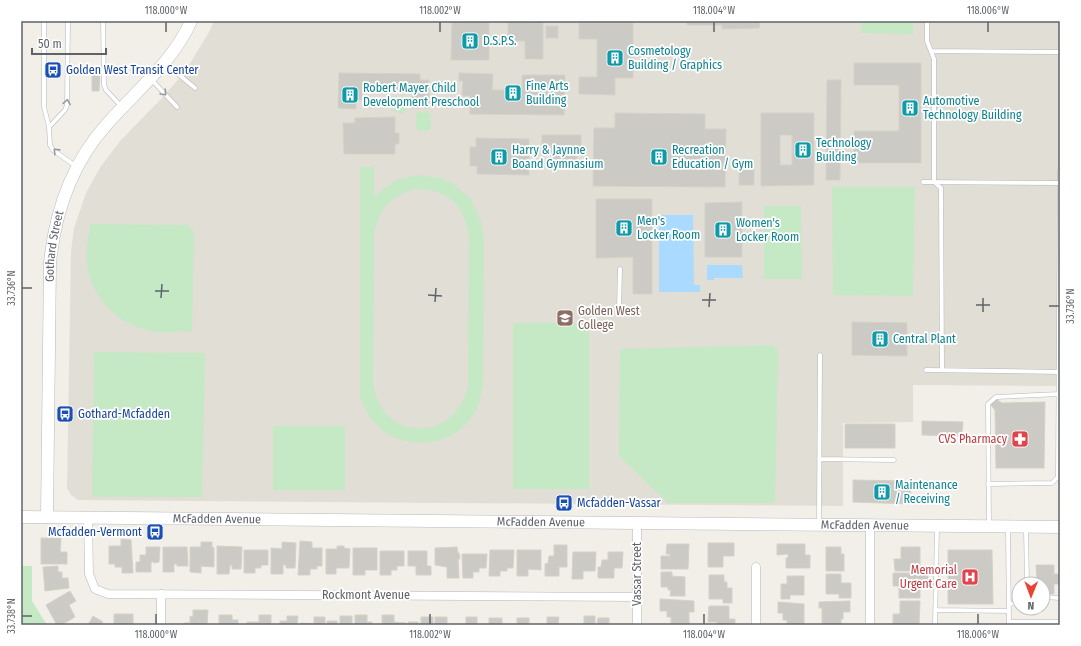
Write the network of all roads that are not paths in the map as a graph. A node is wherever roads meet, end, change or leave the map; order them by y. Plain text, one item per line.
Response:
1 (44, 21) edge
2 (68, 21) edge
3 (104, 21) edge
4 (192, 21) edge
5 (927, 21) edge
6 (931, 51) junction
7 (1060, 52) edge
8 (165, 62) junction
9 (151, 79) junction
10 (195, 88) dead end
11 (177, 107) dead end
12 (122, 108) junction
13 (49, 128) junction
14 (77, 167) junction
15 (1060, 171) edge
16 (923, 182) dead end
17 (934, 182) junction
18 (1060, 183) edge
19 (620, 269) dead end
20 (619, 308) dead end
21 (820, 355) dead end
22 (926, 370) dead end
23 (942, 370) junction
24 (1059, 372) edge
25 (1059, 394) junction
26 (819, 459) junction
27 (894, 460) dead end
28 (988, 484) junction
29 (21, 517) edge
30 (47, 517) junction
31 (88, 517) junction
32 (637, 523) junction
33 (818, 525) junction
34 (870, 525) junction
35 (937, 526) junction
36 (989, 526) junction
37 (1008, 526) junction
38 (1026, 527) junction
39 (1060, 527) edge
40 (756, 567) dead end
41 (1027, 576) edge
42 (161, 594) junction
43 (638, 597) junction
44 (1009, 604) joint
45 (936, 610) junction
46 (1009, 611) junction
47 (1060, 622) edge
48 (1009, 623) edge
49 (161, 625) edge
50 (637, 625) edge
51 (756, 625) edge
52 (870, 625) edge
53 (936, 625) edge

1 - 13 lane
13 -> 2 lane
3 - 12 lane
4 - 8 street, Gothard Street
5 - 6 lane
6 - 7 lane
6 - 17 lane
8 - 9 street, Gothard Street
8 - 10 lane
9 -> 11 lane
9 - 12 street, Gothard Street
12 - 14 street, Gothard Street
14 -> 13 lane
14 - 30 street, Gothard Street
15 - 18 lane
16 - 17 lane
17 - 18 lane
17 - 23 lane
18 - 24 lane
19 - 20 lane
21 - 26 lane
22 - 23 lane
23 - 24 lane
24 - 25 lane
25 - 28 lane
25 - 28 lane
26 - 27 lane
26 - 33 lane
28 - 36 lane
29 - 30 street, McFadden Avenue
30 - 31 street, McFadden Avenue
31 - 32 street, McFadden Avenue
31 - 42 street, Rockmont Avenue
32 - 33 street, McFadden Avenue
32 - 43 street, Vassar Street
33 - 34 street, McFadden Avenue
34 - 35 street, McFadden Avenue
34 - 52 street
35 - 36 street, McFadden Avenue
35 - 45 lane
36 - 37 street, McFadden Avenue
37 - 38 street, McFadden Avenue
37 - 44 lane
38 - 39 street, McFadden Avenue
38 - 41 lane
40 - 51 street
42 - 43 street, Rockmont Avenue
42 - 49 street
43 - 50 street, Vassar Street
44 - 46 lane
45 - 46 lane
45 - 53 lane
46 - 48 lane
47 - 48 lane

